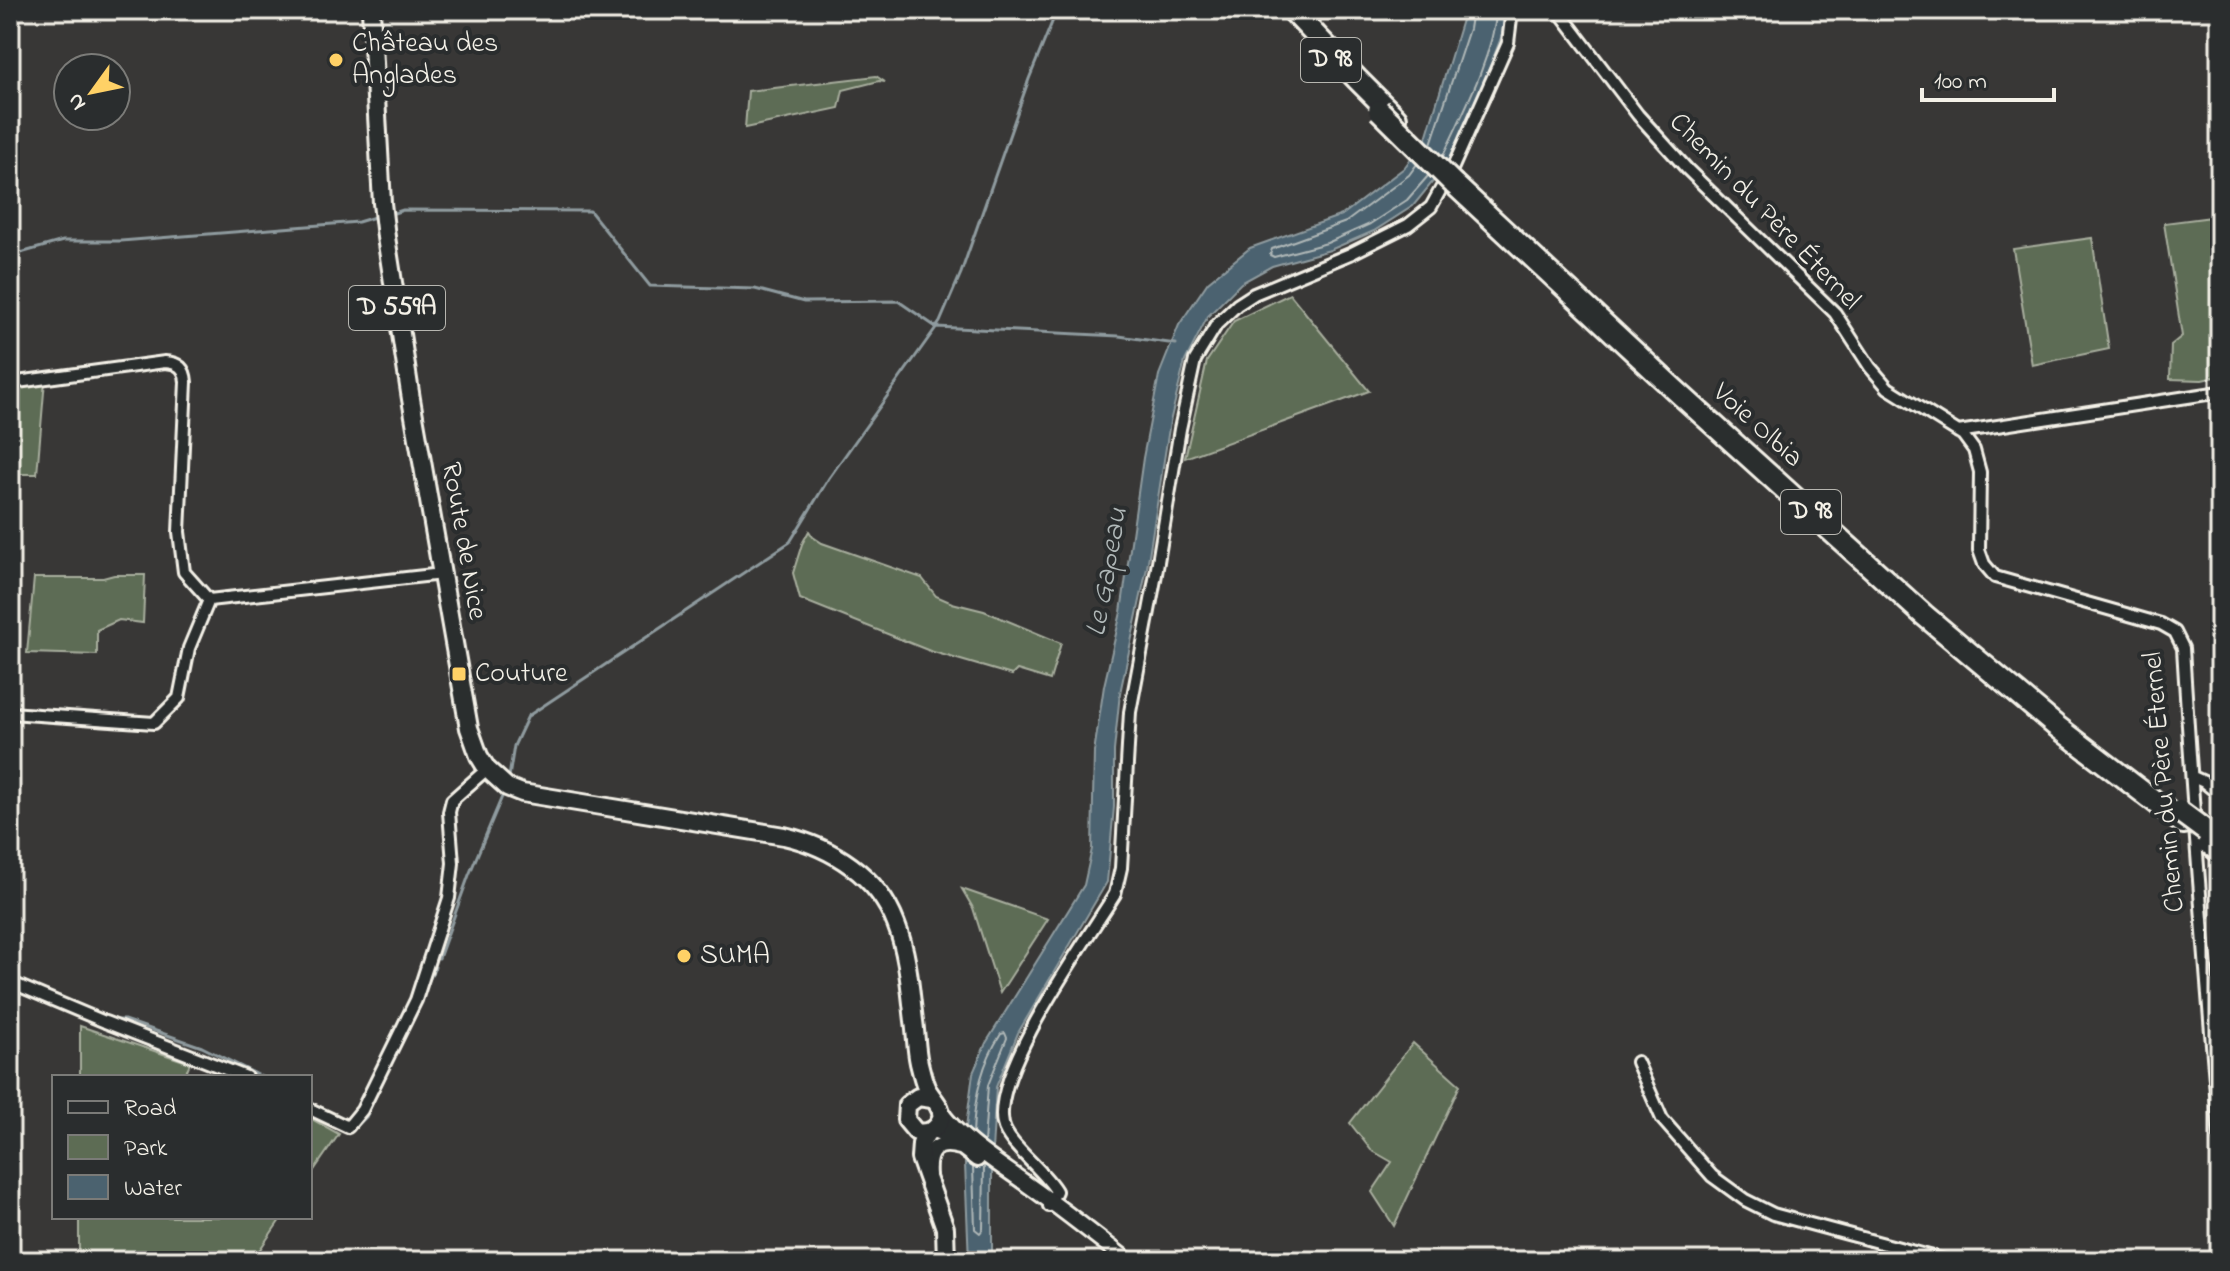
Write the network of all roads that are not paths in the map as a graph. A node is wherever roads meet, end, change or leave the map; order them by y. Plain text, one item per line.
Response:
1 (371, 10) edge
2 (1284, 10) edge
3 (1292, 10) edge
4 (1512, 10) edge
5 (1558, 10) edge
6 (1381, 107) junction
7 (10, 383) edge
8 (2220, 392) edge
9 (1958, 432) junction
10 (442, 574) junction
11 (209, 600) junction
12 (10, 713) edge
13 (487, 769) junction
14 (2193, 777) junction
15 (2220, 795) edge
16 (2209, 837) edge
17 (2220, 852) edge
18 (10, 982) edge
19 (1637, 1062) dead end
20 (919, 1063) junction
21 (241, 1075) edge
22 (913, 1099) junction
23 (937, 1106) junction
24 (312, 1110) edge
25 (924, 1130) junction
26 (960, 1140) junction
27 (2220, 1140) edge
28 (1006, 1175) junction
29 (929, 1179) junction
30 (1049, 1204) junction
31 (946, 1258) edge
32 (1116, 1261) edge
33 (1128, 1261) edge
34 (1948, 1261) edge

1 - 10 main road, Route de Nice / D 559A
2 - 6 highway, Voie Olbia / D 98
3 - 6 highway, Voie Olbia / D 98
4 - 30 street
5 - 9 street, Chemin du Père Éternel
6 - 16 highway, Voie Olbia / D 98, bridge
7 - 11 street
8 - 9 street
9 - 14 street, Chemin du Père Éternel
10 - 11 street
10 - 13 main road, Route de Nice / D 559A
11 - 12 street
13 - 20 main road
13 - 24 street
14 - 15 street
14 - 27 street, Chemin du Père Éternel
16 - 17 highway, Voie Olbia / D 98
18 - 21 street
19 - 34 street
20 - 22 main road
20 - 23 main road
22 - 23 main road
22 - 25 main road
23 - 25 main road
23 - 26 main road
25 - 26 main road
25 - 29 main road
25 - 31 main road
26 - 28 main road
26 - 29 main road
28 - 30 main road
28 - 32 main road
29 - 31 main road
30 - 33 main road

